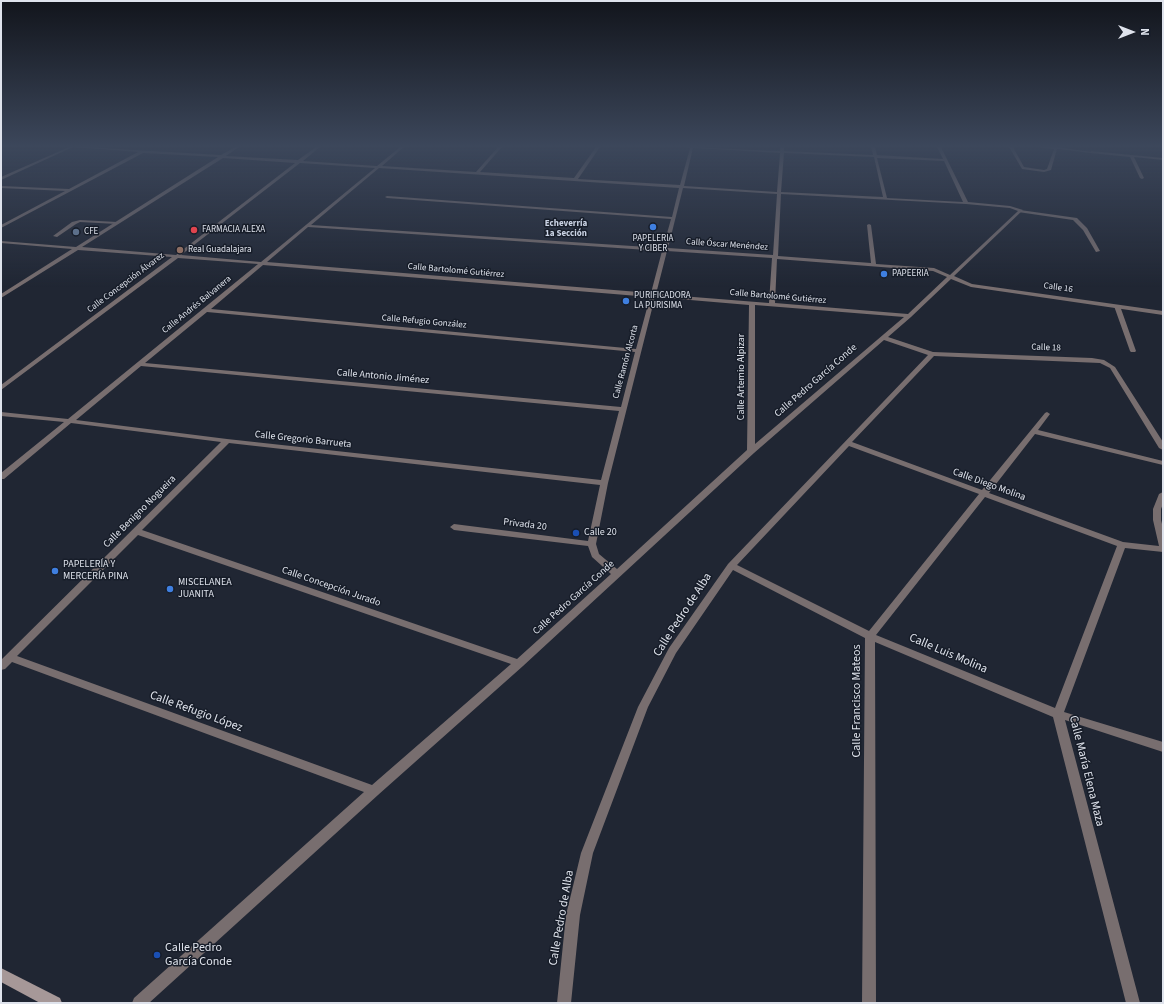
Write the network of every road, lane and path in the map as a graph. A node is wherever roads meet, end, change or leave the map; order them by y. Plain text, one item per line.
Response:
1 (778, 193) edge
2 (61, 194) edge
3 (163, 194) edge
4 (257, 194) edge
5 (346, 194) edge
6 (680, 194) edge
7 (796, 194) edge
8 (884, 194) edge
9 (962, 194) edge
10 (387, 197) dead end
11 (885, 198) junction
12 (966, 203) junction
13 (1019, 210) junction
14 (672, 218) junction
15 (117, 223) junction
16 (869, 225) dead end
17 (307, 226) junction
18 (1, 227) edge
19 (55, 236) dead end
20 (1, 242) edge
21 (78, 248) junction
22 (665, 249) junction
23 (1098, 251) dead end
24 (177, 256) junction
25 (775, 257) junction
26 (264, 263) junction
27 (874, 266) junction
28 (952, 277) junction
29 (653, 295) junction
30 (1, 296) edge
31 (752, 303) junction
32 (772, 304) junction
33 (1118, 306) junction
34 (206, 310) junction
35 (1163, 313) edge
36 (909, 316) junction
37 (884, 338) junction
38 (639, 351) junction
39 (1133, 351) dead end
40 (932, 354) junction
41 (140, 364) junction
42 (1, 388) edge
43 (623, 409) junction
44 (1, 414) edge
45 (1047, 414) dead end
46 (70, 421) junction
47 (1033, 431) junction
48 (227, 442) junction
49 (848, 443) junction
50 (1163, 448) edge
51 (751, 451) junction
52 (1163, 462) edge
53 (1, 476) edge
54 (604, 483) junction
55 (983, 493) junction
56 (1163, 494) edge
57 (454, 527) dead end
58 (136, 531) junction
59 (592, 544) junction
60 (1122, 545) junction
61 (1163, 548) edge
62 (730, 566) junction
63 (617, 574) junction
64 (870, 636) junction
65 (10, 657) junction
66 (519, 663) junction
67 (1, 666) edge
68 (1058, 714) junction
69 (1163, 747) edge
70 (374, 791) junction
71 (1, 975) edge
72 (55, 1003) edge
73 (139, 1003) edge
74 (564, 1003) edge
75 (869, 1003) edge
76 (1133, 1003) edge

1 - 25 street
2 - 18 street
3 - 15 street
4 - 24 street, Calle Concepción Álvarez
5 - 17 street, Calle Andrés Balvanera
6 - 14 street, Calle Ramón Alcorta
7 - 11 street
8 - 11 street
9 - 12 street
10 - 14 street
11 - 12 street
12 - 13 street
13 - 23 street
13 - 28 street, Calle Pedro García Conde
14 - 22 street, Calle Ramón Alcorta
15 - 19 street
15 - 21 street
16 - 27 street
17 - 22 street, Calle Óscar Menéndez
17 - 26 street, Calle Andrés Balvanera
20 - 21 street, Calle Bartolomé Gutiérrez
21 - 24 street, Calle Bartolomé Gutiérrez
21 - 30 street
22 - 25 street, Calle Óscar Menéndez
22 - 29 street, Calle Ramón Alcorta
24 - 26 street, Calle Bartolomé Gutiérrez
24 - 42 street, Calle Concepción Álvarez
25 - 27 street, Calle Óscar Menéndez
25 - 32 street
26 - 29 street, Calle Bartolomé Gutiérrez
26 - 34 street, Calle Andrés Balvanera
27 - 28 street, Calle Óscar Menéndez
28 - 33 street, Calle 16
28 - 36 street, Calle Pedro García Conde
29 - 31 street, Calle Bartolomé Gutiérrez
29 - 38 street, Calle Ramón Alcorta
31 - 32 street, Calle Bartolomé Gutiérrez
31 - 51 street, Calle Artemio Alpizar
32 - 36 street, Calle Bartolomé Gutiérrez
33 - 35 street, Calle 16
33 - 39 street
34 - 38 street, Calle Refugio González
34 - 41 street, Calle Andrés Balvanera
36 - 37 street, Calle Pedro García Conde
37 - 40 street, Calle 18
37 - 51 street, Calle Pedro García Conde
38 - 43 street, Calle Ramón Alcorta
40 - 49 street, Calle Pedro de Alba
40 - 50 street, Calle 18
41 - 43 street, Calle Antonio Jiménez
41 - 46 street, Calle Andrés Balvanera
43 - 54 street, Calle Ramón Alcorta
44 - 46 street, Calle Gregorio Barrueta
45 - 47 street, Calle Francisco Mateos
46 - 48 street, Calle Gregorio Barrueta
46 - 53 street, Calle Andrés Balvanera
47 - 52 street
47 - 55 street, Calle Francisco Mateos
48 - 54 street, Calle Gregorio Barrueta
48 - 58 street, Calle Benigno Nogueira
49 - 55 street, Calle Diego Molina
49 - 62 street, Calle Pedro de Alba
51 - 63 street, Calle Pedro García Conde
54 - 59 street, Calle Ramón Alcorta
55 - 60 street, Calle Diego Molina
55 - 64 street, Calle Francisco Mateos
56 - 61 street
57 - 59 street, Privada 20
58 - 65 street, Calle Benigno Nogueira
58 - 66 street, Calle Concepción Jurado
59 - 63 street
60 - 61 street
60 - 68 street, Calle María Elena Maza
62 - 64 street, Calle Luis Molina
62 - 74 street, Calle Pedro de Alba
63 - 66 street, Calle Pedro García Conde
64 - 68 street, Calle Luis Molina
64 - 75 street, Calle Francisco Mateos
65 - 67 street, Calle Benigno Nogueira
65 - 70 street, Calle Refugio López
66 - 70 street, Calle Pedro García Conde
68 - 69 street, Calle Luis Molina
68 - 76 street, Calle María Elena Maza
70 - 73 street, Calle Pedro García Conde
71 - 72 street

